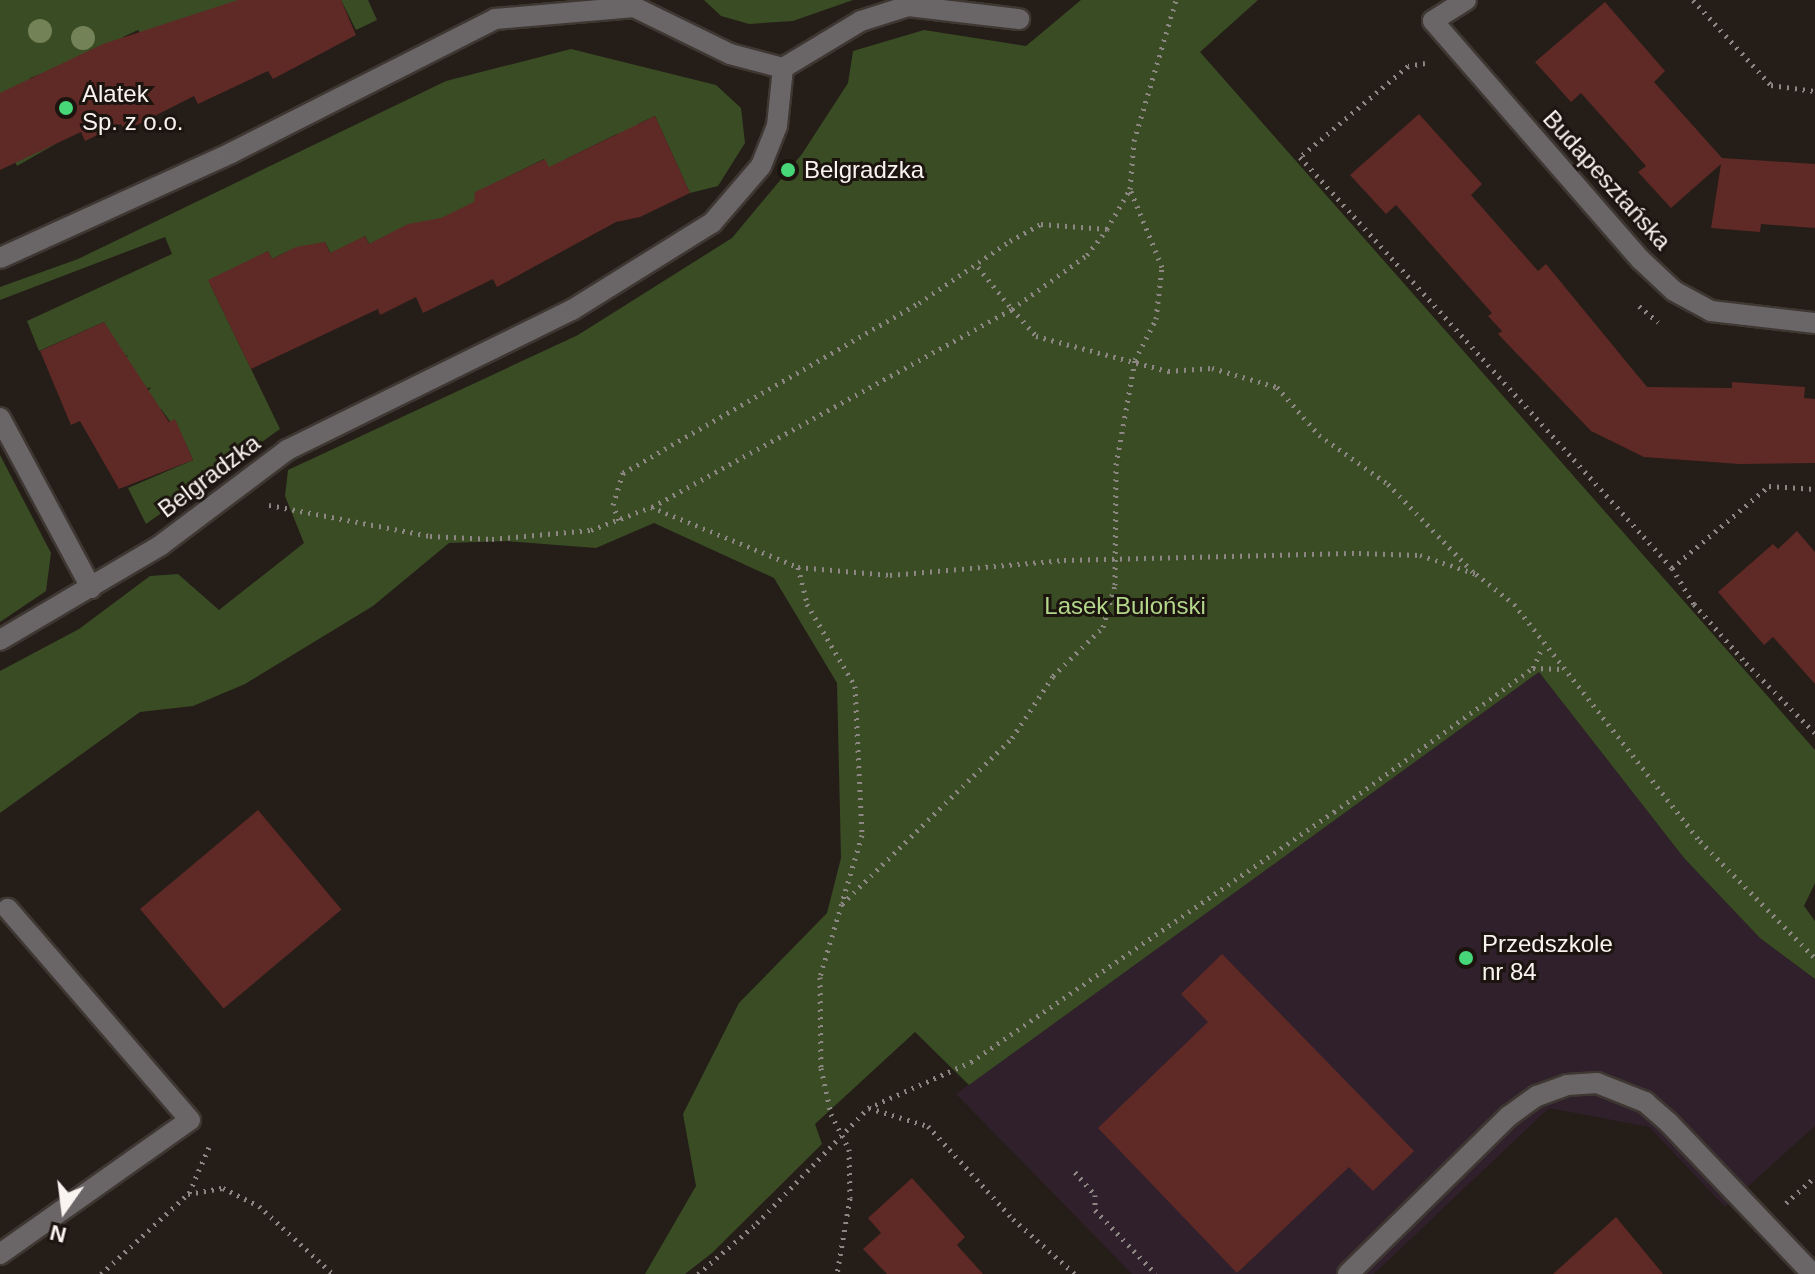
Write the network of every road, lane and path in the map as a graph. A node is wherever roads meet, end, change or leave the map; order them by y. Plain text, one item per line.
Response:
1 (1176, 0) edge
2 (1466, 0) edge
3 (1693, 0) edge
4 (636, 4) edge
5 (1019, 19) dead end
6 (783, 68) junction
7 (1437, 69) dead end
8 (1815, 91) edge
9 (1130, 189) junction
10 (1107, 229) junction
11 (0, 258) edge
12 (978, 267) junction
13 (1629, 295) dead end
14 (1012, 309) junction
15 (1815, 323) edge
16 (1663, 324) dead end
17 (1135, 360) junction
18 (0, 418) edge
19 (1815, 489) edge
20 (651, 507) junction
21 (316, 514) dead end
22 (619, 520) junction
23 (1114, 559) junction
24 (798, 567) junction
25 (1672, 568) junction
26 (1476, 574) junction
27 (91, 588) junction
28 (0, 640) edge
29 (1543, 646) junction
30 (1533, 668) junction
31 (1563, 669) junction
32 (1815, 733) edge
33 (841, 905) junction
34 (8, 909) dead end
35 (1815, 958) edge
36 (868, 1108) junction
37 (842, 1132) junction
38 (1075, 1172) dead end
39 (0, 1254) edge
40 (1809, 1268) edge
41 (101, 1274) edge
42 (332, 1274) edge
43 (698, 1274) edge
44 (837, 1274) edge
45 (1075, 1274) edge
46 (1156, 1274) edge
47 (1348, 1274) edge

1 - 9 path
2 - 15 street, Budapesztańska
3 - 8 path
4 - 6 street
4 - 11 street
5 - 6 street
6 - 27 street, Belgradzka
7 - 25 path
9 - 10 path
9 - 17 path
10 - 12 path
10 - 14 path
12 - 14 path
12 - 22 path
13 - 16 path
14 - 17 path
14 - 20 path
17 - 23 path
17 - 26 path
18 - 27 street
19 - 25 path
20 - 22 path
20 - 24 path
21 - 22 path
23 - 24 path
23 - 26 path
23 - 33 path
24 - 33 path
25 - 32 path
26 - 29 path
27 - 28 street, Belgradzka
29 - 30 path
29 - 31 path
30 - 31 path
30 - 36 path
31 - 35 path
33 - 37 path
34 - 39 street
36 - 37 path
36 - 45 path
37 - 43 path
37 - 44 path
38 - 46 path
40 - 47 street
41 - 42 path

